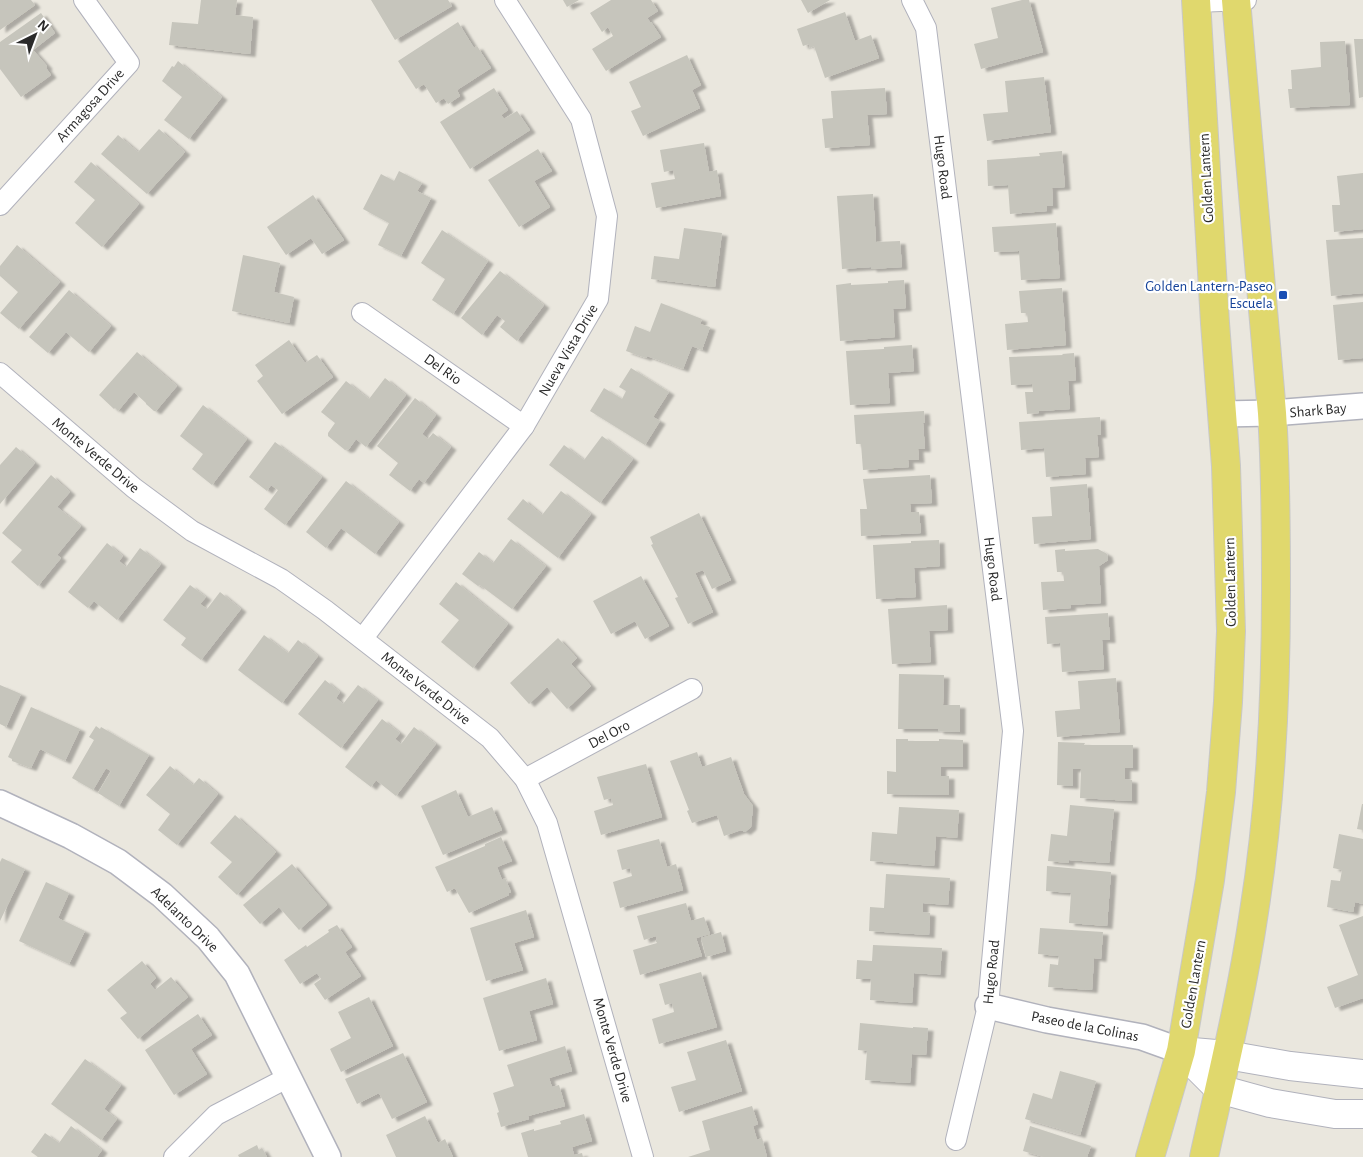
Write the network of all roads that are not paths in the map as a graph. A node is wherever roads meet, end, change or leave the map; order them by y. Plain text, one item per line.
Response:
1 (84, 0) edge
2 (505, 0) edge
3 (912, 0) edge
4 (1239, 0) edge
5 (1196, 1) edge
6 (0, 205) edge
7 (362, 313) dead end
8 (0, 373) edge
9 (1363, 406) edge
10 (1272, 413) junction
11 (1222, 414) junction
12 (524, 426) junction
13 (363, 638) junction
14 (692, 689) dead end
15 (525, 779) junction
16 (0, 803) edge
17 (988, 1006) junction
18 (1181, 1051) junction
19 (1227, 1055) junction
20 (1363, 1074) edge
21 (289, 1077) junction
22 (1219, 1089) junction
23 (1363, 1114) edge
24 (956, 1140) dead end
25 (174, 1157) edge
26 (328, 1157) edge
27 (643, 1157) edge
28 (1150, 1157) edge
29 (1204, 1157) edge

1 - 6 street, Armagosa Drive
2 - 12 street, Nueva Vista Drive
3 - 17 street, Hugo Road
4 - 5 street
4 - 10 main road
5 - 11 main road, Golden Lantern
7 - 12 street, Del Rio
8 - 13 street, Monte Verde Drive
9 - 10 street, Shark Bay
10 - 11 street, Shark Bay
10 - 19 main road
11 - 18 main road, Golden Lantern
12 - 13 street, Nueva Vista Drive
13 - 15 street, Monte Verde Drive
14 - 15 street, Del Oro
15 - 27 street, Monte Verde Drive
16 - 21 street, Adelanto Drive
17 - 18 street, Paseo de la Colinas
17 - 24 street, Hugo Road
18 - 19 main road, Paseo de la Colinas
18 - 22 main road, Paseo de la Colinas
18 - 28 main road, Golden Lantern
19 - 20 main road, Paseo de la Colinas
19 - 22 main road
21 - 25 street
21 - 26 street, Adelanto Drive
22 - 23 main road, Paseo de la Colinas
22 - 29 main road

